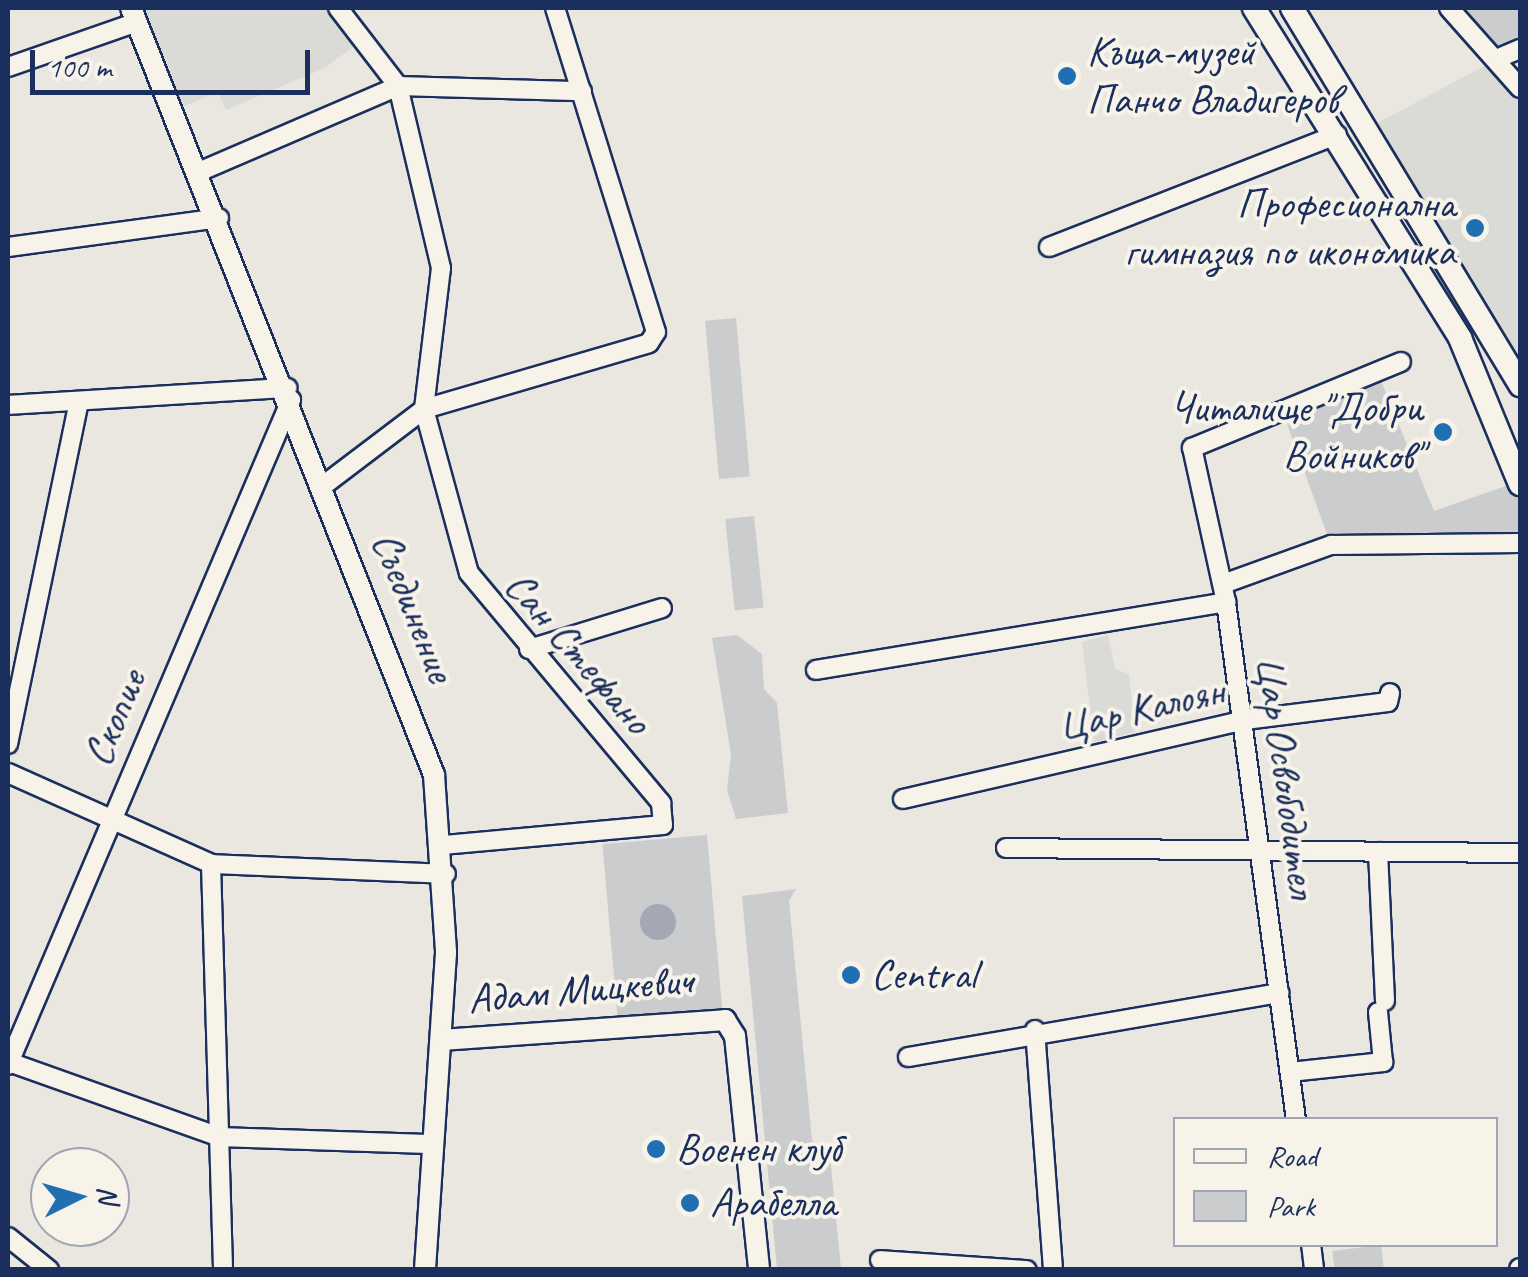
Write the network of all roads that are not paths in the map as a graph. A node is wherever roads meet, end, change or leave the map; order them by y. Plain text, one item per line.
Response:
1 (338, 8) edge
2 (555, 8) edge
3 (1254, 8) edge
4 (1292, 8) edge
5 (1448, 8) edge
6 (134, 15) edge
7 (1520, 48) edge
8 (1501, 56) junction
9 (8, 67) edge
10 (398, 86) junction
11 (1520, 88) edge
12 (582, 90) junction
13 (1336, 136) junction
14 (201, 171) junction
15 (220, 218) junction
16 (8, 247) edge
17 (1050, 247) dead end
18 (1401, 362) dead end
19 (1520, 385) edge
20 (289, 394) junction
21 (78, 402) junction
22 (8, 405) edge
23 (424, 409) junction
24 (1520, 484) edge
25 (324, 485) junction
26 (1520, 543) edge
27 (1224, 593) junction
28 (662, 608) dead end
29 (529, 650) junction
30 (816, 670) dead end
31 (1390, 693) dead end
32 (1244, 720) junction
33 (8, 744) edge
34 (8, 773) edge
35 (903, 798) dead end
36 (110, 818) junction
37 (1261, 844) junction
38 (445, 845) junction
39 (1006, 848) dead end
40 (1378, 852) junction
41 (1520, 853) edge
42 (211, 864) junction
43 (446, 874) junction
44 (1280, 993) junction
45 (1035, 1030) junction
46 (441, 1040) junction
47 (908, 1057) dead end
48 (8, 1063) edge
49 (1290, 1072) junction
50 (1296, 1117) edge
51 (220, 1137) junction
52 (434, 1144) junction
53 (8, 1237) edge
54 (880, 1260) dead end
55 (49, 1270) edge
56 (223, 1270) edge
57 (425, 1270) edge
58 (758, 1270) edge
59 (1027, 1270) edge
60 (1054, 1270) edge

1 - 10 street, Сан Стефано
2 - 12 street
3 - 13 main road
4 - 19 main road
5 - 8 street
6 - 9 street
6 - 14 street, Съединение
7 - 8 street
8 - 11 street
10 - 12 street
10 - 14 street
10 - 23 street, Сан Стефано
12 - 23 street
13 - 17 street
13 - 24 main road
14 - 15 street, Съединение
15 - 16 street
15 - 20 street, Съединение
18 - 27 street, Цар Освободител
20 - 21 street
20 - 25 street, Съединение
20 - 36 street, Скопие
21 - 22 street
21 - 33 street
23 - 25 street
23 - 29 street, Сан Стефано
25 - 38 street, Съединение
26 - 27 street
27 - 30 street
27 - 32 street, Цар Освободител
28 - 29 street
29 - 38 street, Сан Стефано
31 - 32 street, Цар Калоян
32 - 35 street, Цар Калоян
32 - 37 street, Цар Освободител
34 - 36 street
36 - 42 street
36 - 48 street, Скопие
37 - 39 street
37 - 40 street
37 - 44 street, Цар Освободител
38 - 43 street, Съединение
40 - 41 street
40 - 49 street
42 - 43 street
42 - 51 street
43 - 46 street, Съединение
44 - 45 street
44 - 49 street, Цар Освободител
45 - 47 street
45 - 60 street
46 - 52 street, Съединение
46 - 58 street, Адам Мицкевич
48 - 51 street
49 - 50 street, Цар Освободител
51 - 52 street
51 - 56 street
52 - 57 street, Съединение
53 - 55 street
54 - 59 street

